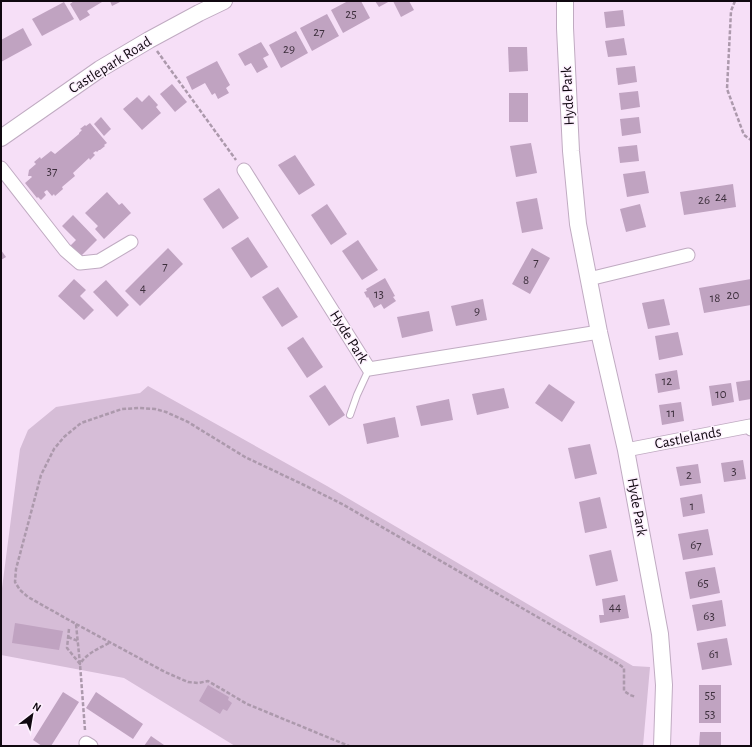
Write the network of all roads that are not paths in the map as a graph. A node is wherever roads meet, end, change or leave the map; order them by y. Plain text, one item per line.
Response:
1 (224, 1) edge
2 (565, 1) edge
3 (1, 138) edge
4 (1, 168) edge
5 (244, 170) road end
6 (132, 242) dead end
7 (688, 255) dead end
8 (589, 280) junction
9 (599, 332) junction
10 (369, 369) junction
11 (350, 415) dead end
12 (751, 426) edge
13 (626, 450) junction
14 (662, 746) edge

1 - 3 street, Castlepark Road
2 - 8 street, Hyde Park
4 - 6 street
5 - 10 street, Hyde Park
7 - 8 street
8 - 9 street, Hyde Park
9 - 10 street, Hyde Park
9 - 13 street, Hyde Park
10 - 11 lane
12 - 13 street, Castlelands
13 - 14 street, Hyde Park

